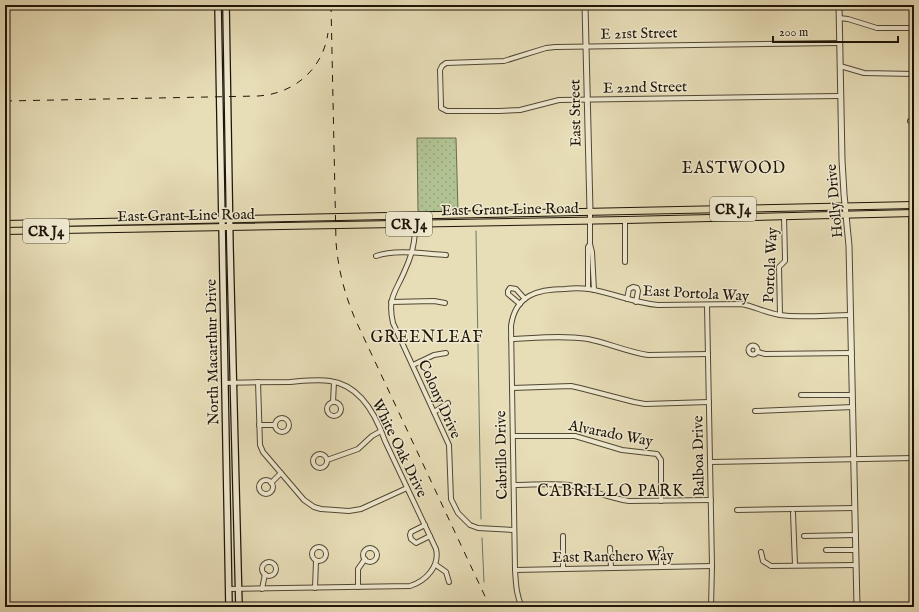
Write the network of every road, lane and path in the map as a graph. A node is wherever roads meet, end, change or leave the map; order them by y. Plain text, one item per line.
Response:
1 (218, 5) edge
2 (226, 5) edge
3 (585, 5) edge
4 (839, 5) edge
5 (839, 18) junction
6 (914, 28) edge
7 (839, 43) junction
8 (586, 46) junction
9 (840, 66) junction
10 (914, 74) edge
11 (840, 96) junction
12 (587, 99) junction
13 (451, 111) joint
14 (912, 205) edge
15 (845, 207) junction
16 (590, 212) junction
17 (913, 213) edge
18 (847, 215) junction
19 (414, 216) junction
20 (784, 216) junction
21 (229, 219) junction
22 (221, 220) junction
23 (590, 220) junction
24 (625, 220) junction
25 (5, 224) edge
26 (415, 224) junction
27 (222, 227) junction
28 (229, 227) junction
29 (5, 231) edge
30 (590, 244) junction
31 (411, 253) junction
32 (446, 255) dead end
33 (376, 256) dead end
34 (625, 262) dead end
35 (913, 284) edge
36 (588, 289) junction
37 (594, 290) junction
38 (525, 299) junction
39 (627, 299) junction
40 (391, 302) junction
41 (636, 302) junction
42 (445, 304) dead end
43 (520, 304) junction
44 (707, 305) junction
45 (780, 315) junction
46 (851, 315) junction
47 (912, 321) dead end
48 (510, 339) junction
49 (758, 352) dead end
50 (852, 352) junction
51 (446, 353) dead end
52 (708, 354) junction
53 (413, 365) junction
54 (225, 382) junction
55 (234, 382) junction
56 (258, 382) junction
57 (334, 382) junction
58 (512, 388) junction
59 (852, 394) junction
60 (801, 395) dead end
61 (333, 402) dead end
62 (709, 402) junction
63 (448, 403) dead end
64 (853, 407) junction
65 (755, 411) dead end
66 (434, 412) junction
67 (259, 425) junction
68 (275, 425) dead end
69 (382, 431) junction
70 (513, 436) junction
71 (914, 458) edge
72 (854, 459) junction
73 (327, 460) dead end
74 (710, 462) junction
75 (281, 473) junction
76 (271, 482) dead end
77 (514, 485) junction
78 (407, 488) junction
79 (711, 500) junction
80 (661, 501) junction
81 (855, 508) junction
82 (736, 510) dead end
83 (793, 513) dead end
84 (425, 525) junction
85 (514, 530) junction
86 (856, 535) junction
87 (430, 536) junction
88 (563, 536) dead end
89 (804, 536) dead end
90 (610, 548) dead end
91 (661, 549) dead end
92 (826, 550) dead end
93 (856, 550) junction
94 (761, 552) dead end
95 (365, 559) dead end
96 (316, 561) dead end
97 (856, 564) junction
98 (436, 565) junction
99 (795, 565) junction
100 (712, 566) junction
101 (661, 567) junction
102 (611, 568) junction
103 (563, 569) junction
104 (515, 570) junction
105 (265, 574) dead end
106 (449, 582) dead end
107 (358, 587) junction
108 (315, 588) junction
109 (238, 589) junction
110 (262, 589) junction
111 (229, 590) junction
112 (229, 607) edge
113 (239, 607) edge
114 (522, 607) edge
115 (711, 607) edge
116 (857, 607) edge

1 - 22 main road, North Macarthur Drive
2 - 21 main road, North Macarthur Drive
3 - 8 street, East Street
4 - 5 street, Holly Drive
5 - 6 street
5 - 7 street, Holly Drive
7 - 8 street, E 21st Street
7 - 9 street, Holly Drive
8 - 12 street, East Street
8 - 13 street, E 21st Street
9 - 10 street
9 - 11 street, Holly Drive
11 - 12 street, E 22nd Street
11 - 15 street, Holly Drive
12 - 13 street, E 22nd Street
12 - 16 street, East Street
14 - 15 main road, CR J4
14 - 17 street
15 - 16 main road, East Grant Line Road / CR J4
15 - 18 street, Holly Drive
16 - 19 main road, East Grant Line Road / CR J4
16 - 23 street, East Street
17 - 18 main road, CR J4
17 - 35 street
18 - 20 main road, East Grant Line Road / CR J4
18 - 46 street, Holly Drive
19 - 21 main road, East Grant Line Road / CR J4
19 - 26 street, Colony Drive
20 - 24 main road, East Grant Line Road / CR J4
20 - 45 street, Portola Way
21 - 22 main road, East Grant Line Road / CR J4
21 - 28 main road, North Macarthur Drive
22 - 25 main road, East Grant Line Road / CR J4
22 - 27 main road, North Macarthur Drive
23 - 24 main road, East Grant Line Road / CR J4
23 - 26 main road, East Grant Line Road / CR J4
23 - 30 street, East Street
24 - 34 street
26 - 28 main road, East Grant Line Road / CR J4
26 - 31 street, Colony Drive
27 - 28 main road, East Grant Line Road / CR J4
27 - 29 main road, East Grant Line Road / CR J4
27 - 54 main road, North Macarthur Drive
28 - 55 main road, North Macarthur Drive
30 - 36 street
30 - 37 street
31 - 32 street
31 - 33 street
31 - 40 street, Colony Drive
35 - 47 street
36 - 37 street, East Portola Way
36 - 38 street
37 - 39 street, East Portola Way
38 - 43 street
38 - 43 street
39 - 41 street, East Portola Way
39 - 41 street
40 - 42 street
40 - 53 street, Colony Drive
41 - 44 street, East Portola Way
43 - 48 street, Cabrillo Drive
44 - 45 street, East Portola Way
44 - 52 street, Balboa Drive
45 - 46 street, East Portola Way
46 - 50 street, Holly Drive
48 - 52 street
48 - 58 street, Cabrillo Drive
49 - 50 street
50 - 59 street, Holly Drive
51 - 53 street
52 - 62 street, Balboa Drive
53 - 66 street, Colony Drive
54 - 55 street, White Oak Drive
54 - 111 main road, North Macarthur Drive
55 - 56 street, White Oak Drive
55 - 109 main road, North Macarthur Drive
56 - 57 street, White Oak Drive
56 - 67 street
57 - 61 street
57 - 69 street, White Oak Drive
58 - 62 street
58 - 70 street, Cabrillo Drive
59 - 60 street
59 - 64 street, Holly Drive
62 - 74 street, Balboa Drive
63 - 66 street
64 - 65 street
64 - 72 street, Holly Drive
66 - 85 street, Colony Drive
67 - 68 street
67 - 75 street
69 - 73 street
69 - 78 street, White Oak Drive
70 - 77 street, Cabrillo Drive
70 - 80 street, Alvarado Way
71 - 72 street
72 - 74 street
72 - 81 street, Holly Drive
74 - 79 street, Balboa Drive
75 - 76 street
75 - 78 street
77 - 80 street
77 - 85 street, Cabrillo Drive
78 - 84 street, White Oak Drive
79 - 80 street
79 - 100 street, Balboa Drive
81 - 82 street
81 - 86 street, Holly Drive
83 - 99 street
84 - 87 street, White Oak Drive
84 - 87 street
85 - 104 street, Cabrillo Drive
86 - 89 street
86 - 93 street, Holly Drive
87 - 98 street, White Oak Drive
88 - 103 street
90 - 102 street
91 - 101 street
92 - 93 street
93 - 97 street, Holly Drive
94 - 99 street
95 - 107 street
96 - 108 street
97 - 99 street
97 - 116 street, Holly Drive
98 - 106 street
98 - 107 street
100 - 101 street, East Ranchero Way
100 - 115 street, Balboa Drive
101 - 102 street, East Ranchero Way
102 - 103 street, East Ranchero Way
103 - 104 street, East Ranchero Way
104 - 114 street, Cabrillo Drive
105 - 110 street
107 - 108 street
108 - 110 street
109 - 110 street
109 - 111 street
109 - 113 main road, North Macarthur Drive
111 - 112 main road, North Macarthur Drive

